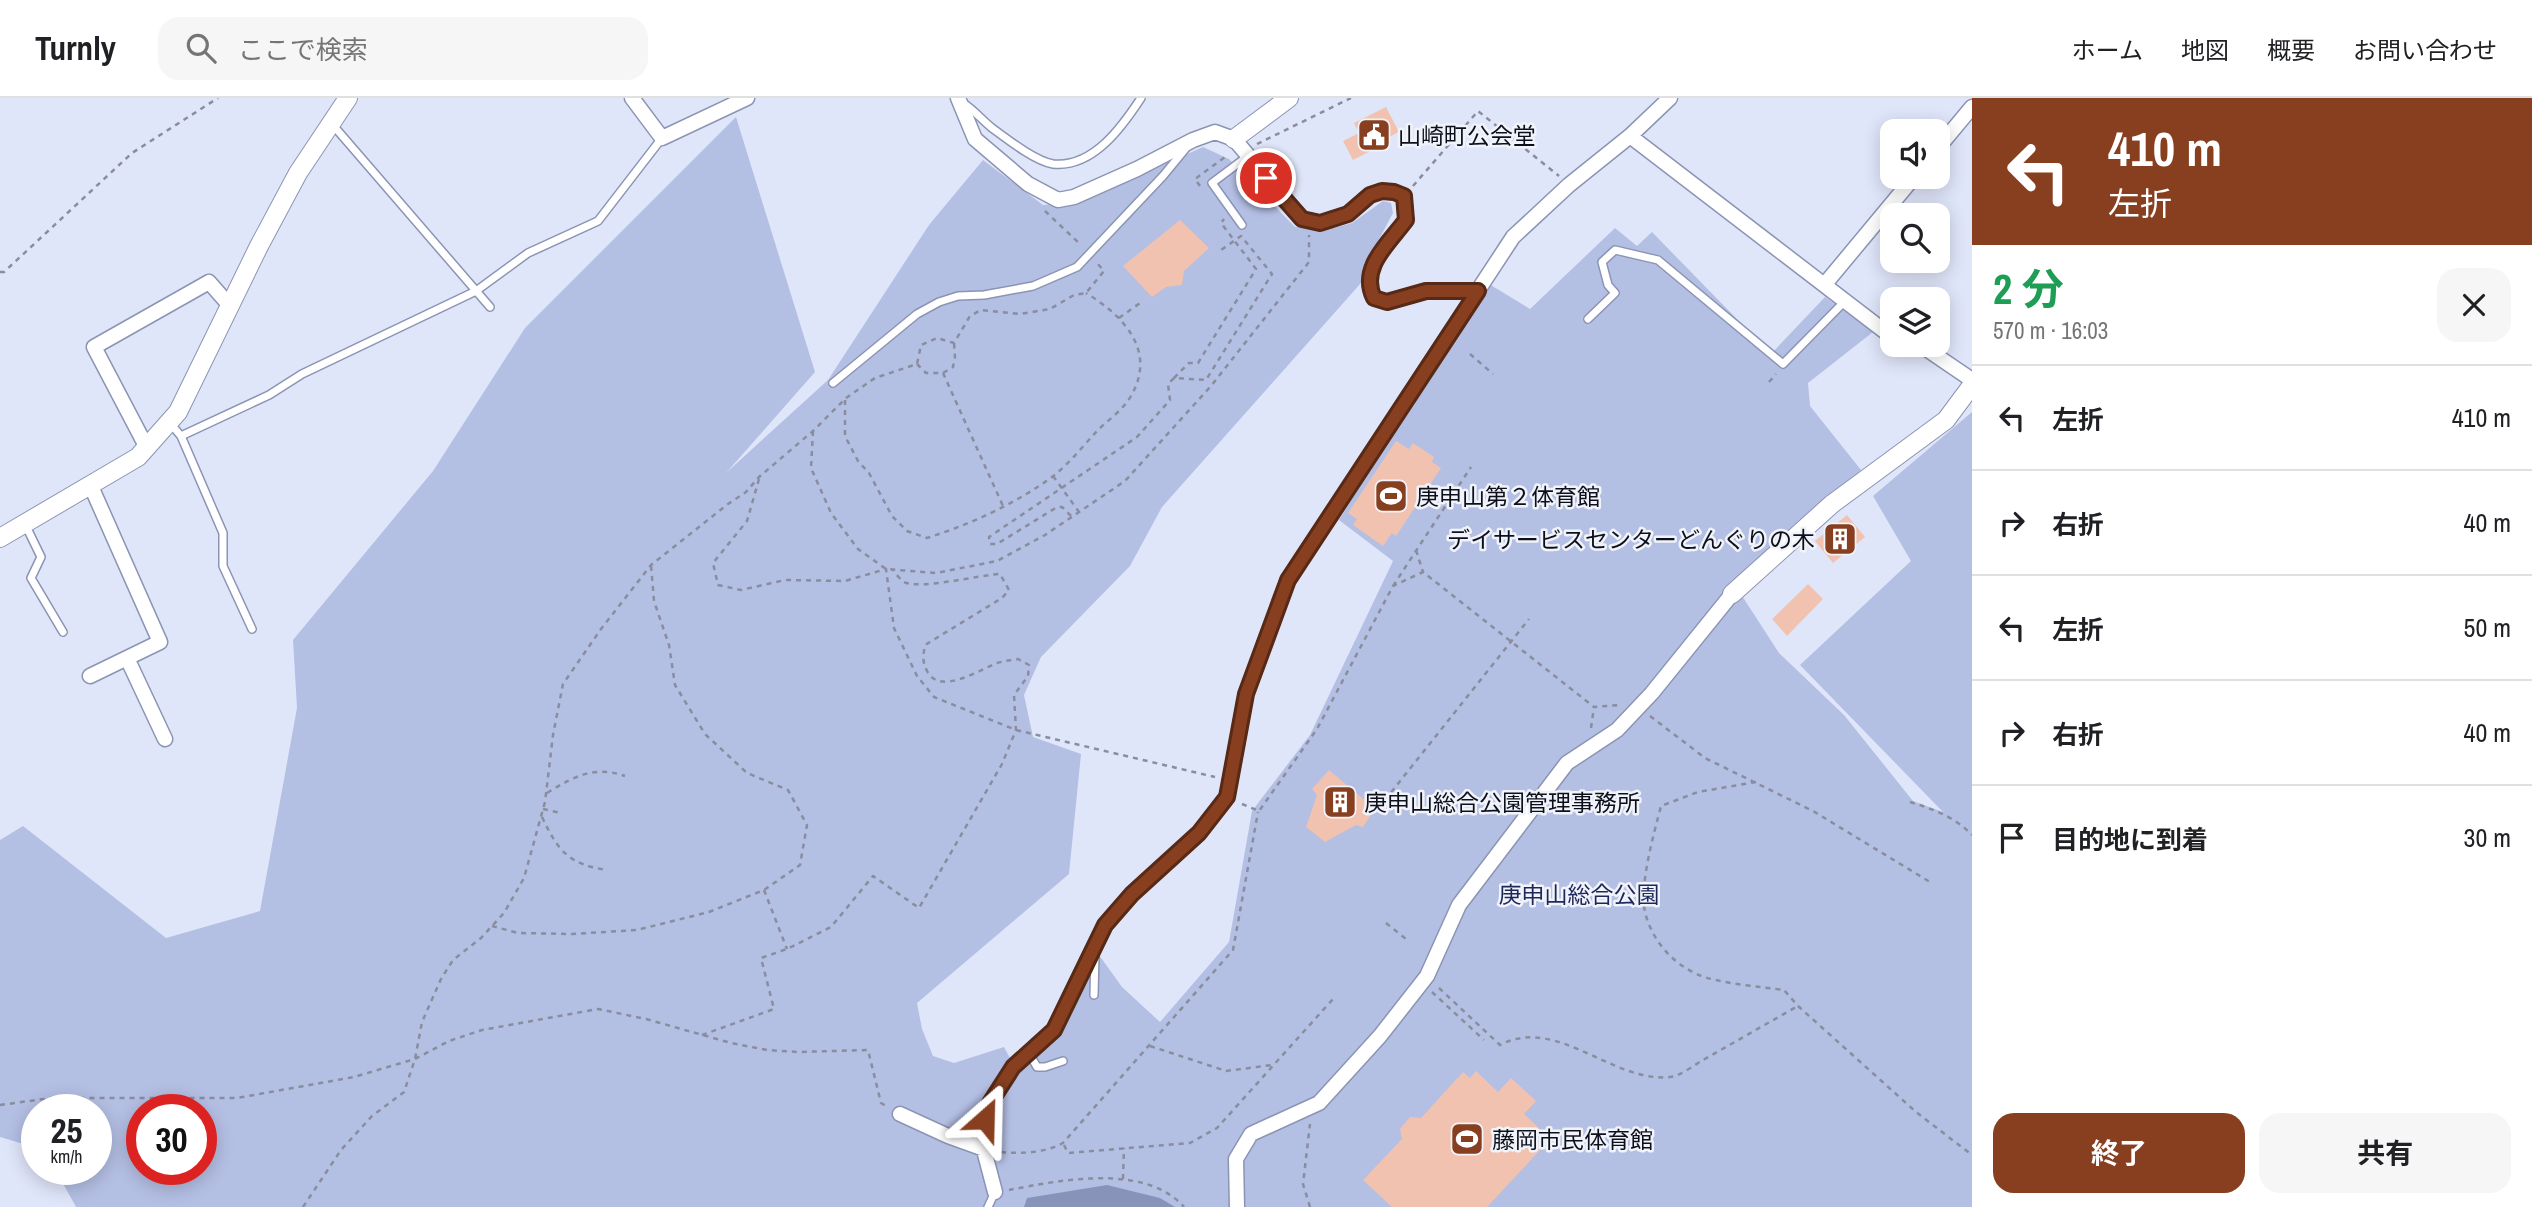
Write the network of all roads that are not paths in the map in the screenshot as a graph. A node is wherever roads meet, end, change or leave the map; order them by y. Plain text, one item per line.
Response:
1 (348, 98) edge
2 (632, 98) edge
3 (747, 98) edge
4 (1141, 98) edge
5 (1289, 98) edge
6 (1670, 98) edge
7 (1963, 98) edge
8 (959, 99) edge
9 (1972, 107) edge
10 (331, 123) junction
11 (1950, 133) edge
12 (1630, 136) junction
13 (663, 138) junction
14 (1193, 139) junction
15 (1240, 147) junction
16 (1904, 189) edge
17 (1242, 225) dead end
18 (1825, 284) junction
19 (476, 291) junction
20 (1478, 291) junction
21 (1846, 300) junction
22 (230, 306) junction
23 (490, 307) dead end
24 (1588, 320) dead end
25 (1880, 327) edge
26 (1937, 357) edge
27 (833, 383) dead end
28 (1972, 383) edge
29 (175, 429) junction
30 (147, 448) junction
31 (90, 484) junction
32 (25, 523) junction
33 (0, 538) edge
34 (1732, 594) joint
35 (252, 629) dead end
36 (63, 632) dead end
37 (127, 658) junction
38 (90, 676) dead end
39 (165, 739) dead end
40 (1095, 947) junction
41 (1094, 995) dead end
42 (1028, 1053) junction
43 (1063, 1061) dead end
44 (900, 1114) road end
45 (984, 1149) junction
46 (995, 1192) joint
47 (988, 1207) edge
48 (1237, 1207) edge

1 - 10 street
2 - 13 street
3 - 13 street
4 - 8 lane
5 - 15 street
6 - 12 street
7 - 9 street
8 - 14 street
9 - 11 street
10 - 19 lane
10 - 22 street
12 - 18 street
12 - 20 street
13 - 19 lane
14 - 15 street
14 - 27 lane
15 - 17 lane
15 - 20 street
16 - 18 street
18 - 21 street
19 - 23 lane
19 - 29 lane
20 - 40 street
21 - 24 lane
21 - 25 street
22 - 29 street
22 - 30 street
26 - 28 street
28 - 34 street
29 - 30 street
29 - 35 lane
30 - 31 street
31 - 32 street
31 - 37 street
32 - 33 street
32 - 36 lane
34 - 48 street
37 - 38 street
37 - 39 street
40 - 41 lane
40 - 42 street
42 - 43 lane
42 - 45 street
44 - 45 street
45 - 46 street
46 - 47 lane

